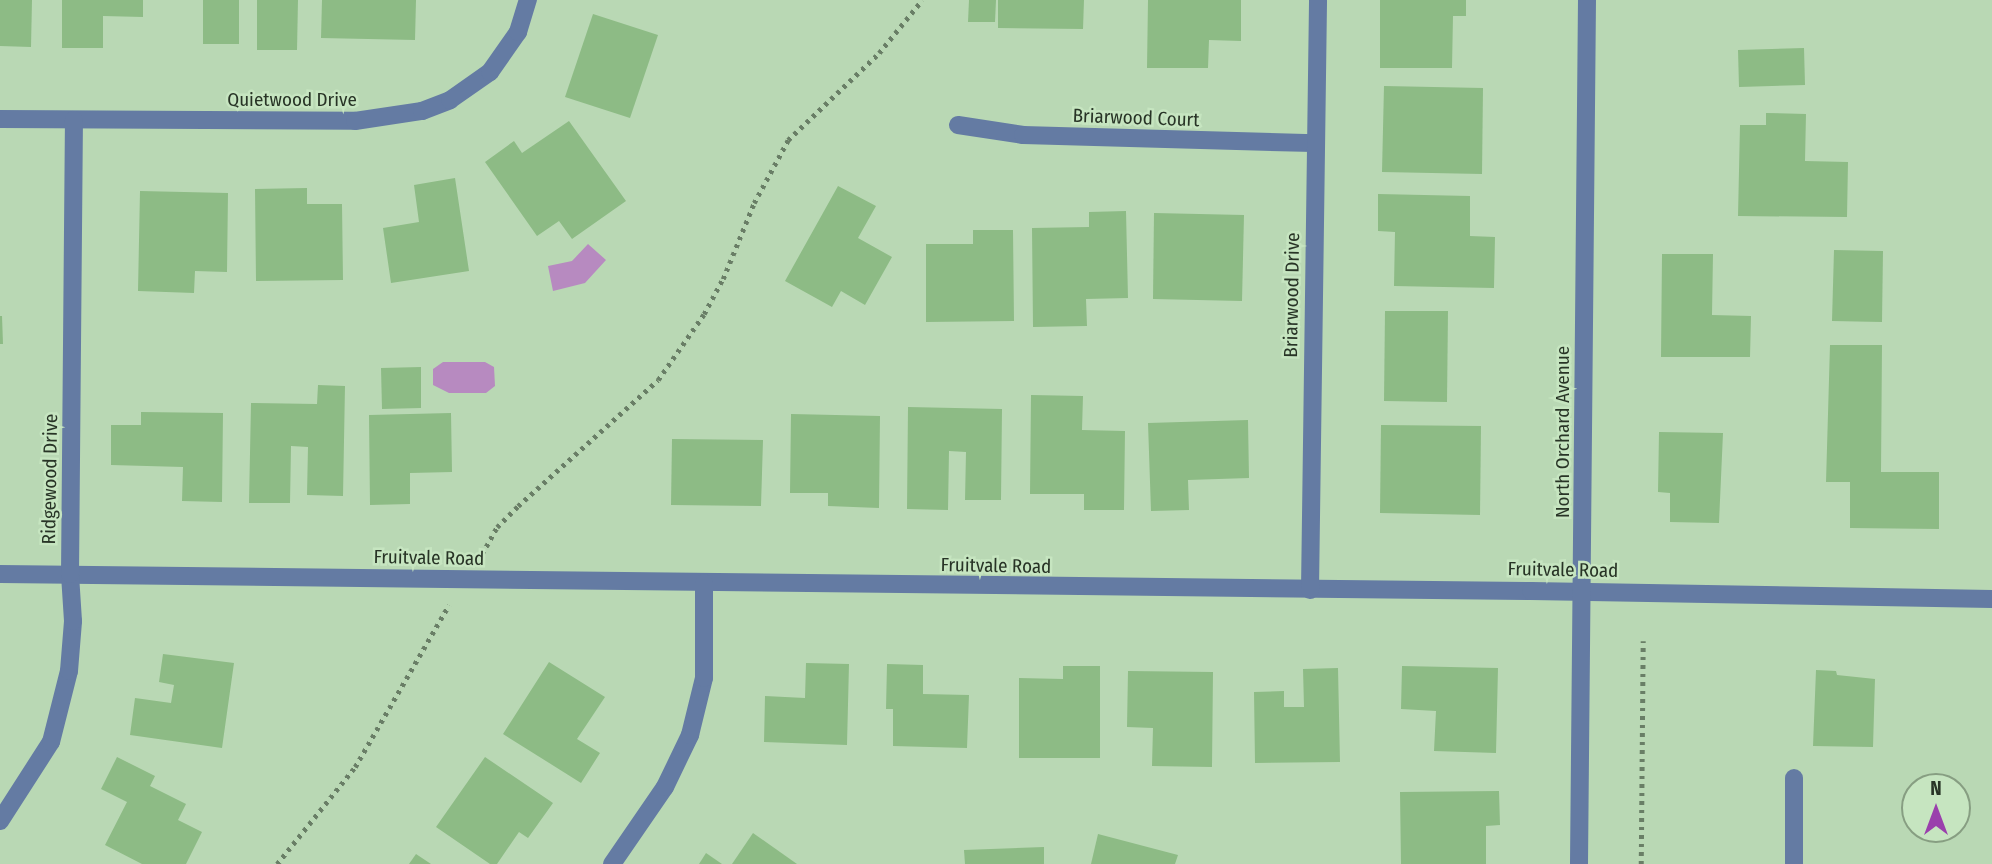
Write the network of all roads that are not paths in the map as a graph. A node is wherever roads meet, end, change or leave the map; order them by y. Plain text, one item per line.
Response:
1 (528, 0) edge
2 (1318, 0) edge
3 (1587, 0) edge
4 (0, 119) edge
5 (74, 120) junction
6 (958, 125) dead end
7 (1314, 143) junction
8 (0, 574) edge
9 (70, 574) junction
10 (704, 583) junction
11 (1310, 590) junction
12 (1582, 592) junction
13 (1992, 599) edge
14 (1794, 778) dead end
15 (0, 821) edge
16 (612, 864) edge
17 (1579, 864) edge
18 (1794, 864) edge

1 - 5 street, Quietwood Drive
2 - 7 street, Briarwood Drive
3 - 12 street, North Orchard Avenue
4 - 5 street, Quietwood Drive
5 - 9 street, Ridgewood Drive
6 - 7 street, Briarwood Court
7 - 11 street, Briarwood Drive
8 - 9 street, Fruitvale Road
9 - 10 street, Fruitvale Road
9 - 15 street, Ridgewood Drive
10 - 11 street, Fruitvale Road
10 - 16 street
11 - 12 street, Fruitvale Road
12 - 13 street, Fruitvale Road
12 - 17 street, North Orchard Avenue
14 - 18 street

